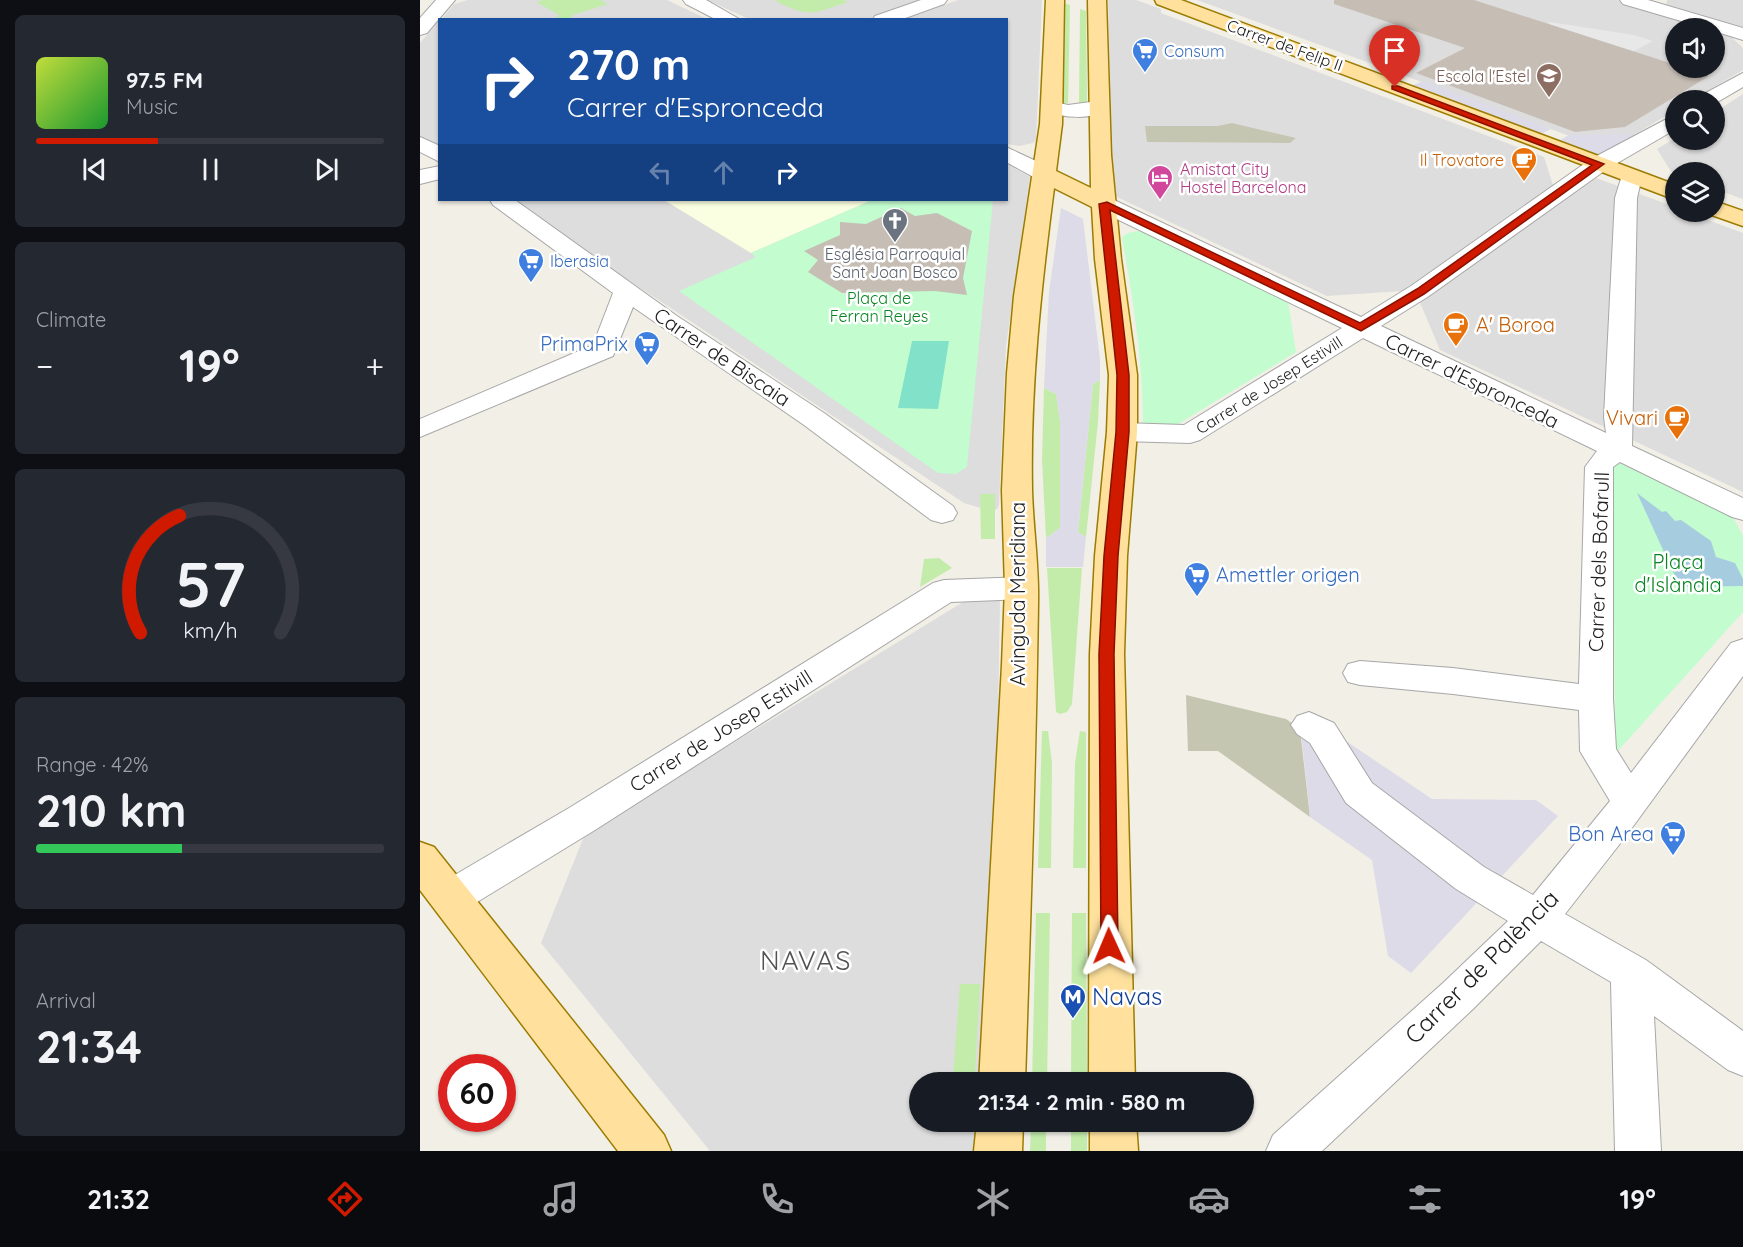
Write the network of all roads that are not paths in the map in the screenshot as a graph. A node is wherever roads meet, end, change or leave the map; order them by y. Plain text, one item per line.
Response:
1 (447, 0) edge
2 (692, 0) edge
3 (938, 0) edge
4 (1055, 0) edge
5 (1097, 0) edge
6 (1164, 0) edge
7 (1629, 0) edge
8 (1649, 3) edge
9 (420, 9) edge
10 (728, 18) edge
11 (887, 18) edge
12 (420, 29) edge
13 (1743, 34) edge
14 (1743, 79) edge
15 (1724, 90) edge
16 (1051, 107) junction
17 (1098, 107) junction
18 (1665, 126) edge
19 (420, 143) edge
20 (1008, 154) edge
21 (438, 155) edge
22 (1599, 164) junction
23 (438, 172) edge
24 (1045, 174) junction
25 (420, 177) edge
26 (1631, 177) junction
27 (1665, 189) edge
28 (502, 201) edge
29 (1104, 204) junction
30 (1725, 212) edge
31 (1743, 219) edge
32 (627, 290) junction
33 (1361, 327) junction
34 (420, 429) edge
35 (1122, 432) junction
36 (1616, 450) junction
37 (1743, 510) edge
38 (942, 513) dead end
39 (1010, 588) junction
40 (1743, 651) edge
41 (1360, 673) dead end
42 (1596, 699) junction
43 (1309, 725) dead end
44 (1630, 802) junction
45 (420, 859) edge
46 (450, 898) junction
47 (1539, 917) junction
48 (1631, 973) junction
49 (1743, 1056) edge
50 (1002, 1072) edge
51 (1112, 1072) edge
52 (999, 1132) edge
53 (1113, 1132) edge
54 (647, 1151) edge
55 (998, 1151) edge
56 (1114, 1151) edge
57 (1289, 1151) edge
58 (1638, 1151) edge

1 - 9 street
1 - 12 street
2 - 10 street
3 - 11 street
4 - 16 main road, Avinguda Meridiana
5 - 17 main road
6 - 22 main road, Carrer de Felip II
7 - 8 street
8 - 13 street
14 - 15 street
16 - 17 street
16 - 24 main road, Avinguda Meridiana
17 - 29 main road
18 - 22 street, Carrer de Josep Estivill
19 - 21 street
20 - 24 street
22 - 26 main road, Carrer de Felip II
22 - 33 street, Carrer de Josep Estivill
23 - 25 street
24 - 29 main road
24 - 39 main road, Avinguda Meridiana
26 - 27 main road, Carrer de Felip II
26 - 36 street, Carrer dels Bofarull
28 - 32 street, Carrer de Biscaia
29 - 33 street, Carrer d'Espronceda
29 - 35 main road
30 - 31 main road
32 - 34 street
32 - 38 street, Carrer de Biscaia
33 - 35 street, Carrer de Josep Estivill
33 - 36 street, Carrer d'Espronceda
35 - 51 main road
36 - 37 street, Carrer d'Espronceda
36 - 42 street, Carrer dels Bofarull
39 - 46 street, Carrer de Josep Estivill
39 - 50 main road, Avinguda Meridiana
40 - 44 street, Carrer de Palència
41 - 42 street
42 - 44 street, Carrer dels Bofarull
43 - 47 street
44 - 47 street, Carrer de Palència
45 - 46 main road
46 - 54 main road
47 - 48 street
47 - 57 street, Carrer de Palència
48 - 49 street
48 - 58 street
52 - 55 main road
53 - 56 main road

